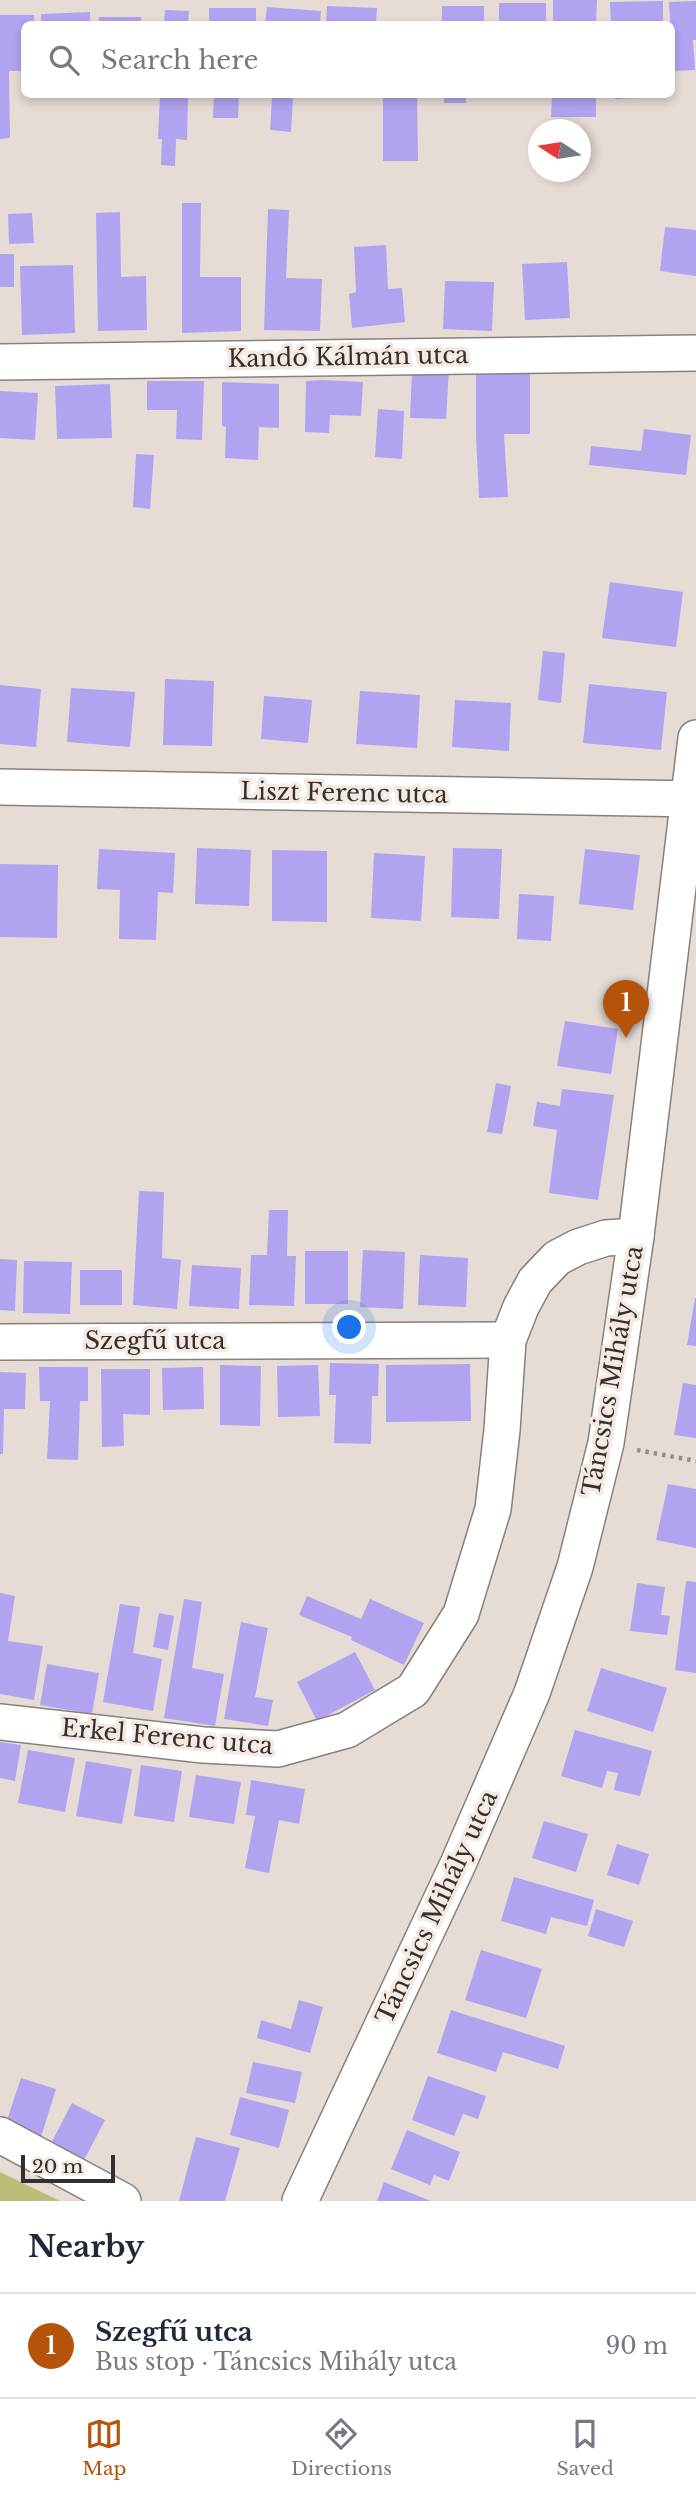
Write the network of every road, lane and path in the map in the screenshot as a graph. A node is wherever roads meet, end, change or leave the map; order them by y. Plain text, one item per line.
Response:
1 (696, 353) edge
2 (0, 362) edge
3 (696, 738) edge
4 (0, 787) edge
5 (692, 799) edge
6 (636, 1236) junction
7 (508, 1340) junction
8 (0, 1342) edge
9 (606, 1443) junction
10 (696, 1461) edge
11 (0, 1722) edge
12 (0, 2135) edge
13 (123, 2201) edge
14 (300, 2201) edge

1 - 2 street, Kandó Kálmán utca
3 - 5 street, Táncsics Mihály utca
4 - 5 street, Liszt Ferenc utca
5 - 6 street, Táncsics Mihály utca
6 - 7 street
6 - 9 street, Táncsics Mihály utca
7 - 8 street, Szegfű utca
7 - 11 street, Erkel Ferenc utca
9 - 10 path
9 - 14 street, Táncsics Mihály utca
12 - 13 street

